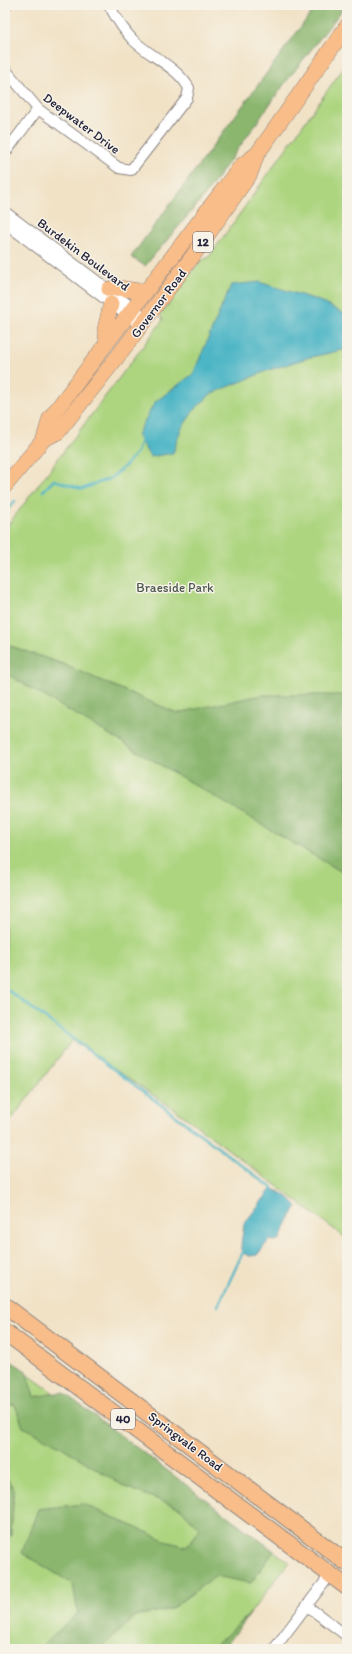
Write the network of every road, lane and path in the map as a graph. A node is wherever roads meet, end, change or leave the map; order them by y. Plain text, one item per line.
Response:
1 (109, 5) edge
2 (347, 26) edge
3 (5, 69) edge
4 (38, 109) junction
5 (5, 153) edge
6 (257, 154) junction
7 (5, 212) edge
8 (5, 223) edge
9 (109, 289) junction
10 (145, 292) junction
11 (111, 304) junction
12 (130, 312) junction
13 (144, 322) junction
14 (107, 342) junction
15 (44, 439) junction
16 (5, 486) edge
17 (5, 1306) edge
18 (5, 1332) edge
19 (347, 1563) edge
20 (330, 1575) junction
21 (347, 1588) edge
22 (307, 1606) junction
23 (347, 1636) edge
24 (274, 1649) edge

1 - 4 street, Deepwater Drive
2 - 6 main road, Governor Road / 12
3 - 4 street, Deepwater Drive
4 - 5 street
6 - 10 main road, Governor Road / 12
6 - 13 main road, Governor Road / 12
7 - 9 street, Burdekin Boulevard
8 - 11 street, Burdekin Boulevard
9 - 10 main road
9 - 12 street, Burdekin Boulevard
10 - 12 main road, Governor Road / 12
11 - 12 street, Burdekin Boulevard
11 - 14 main road
12 - 13 street, Burdekin Boulevard
12 - 14 main road, Governor Road / 12
13 - 15 main road, Governor Road / 12
14 - 15 main road, Governor Road / 12
15 - 16 main road, Governor Road / 12
17 - 19 highway, Springvale Road / 40
18 - 20 highway, Springvale Road / 40
20 - 21 highway, Springvale Road / 40
20 - 22 street
22 - 23 street
22 - 24 street

